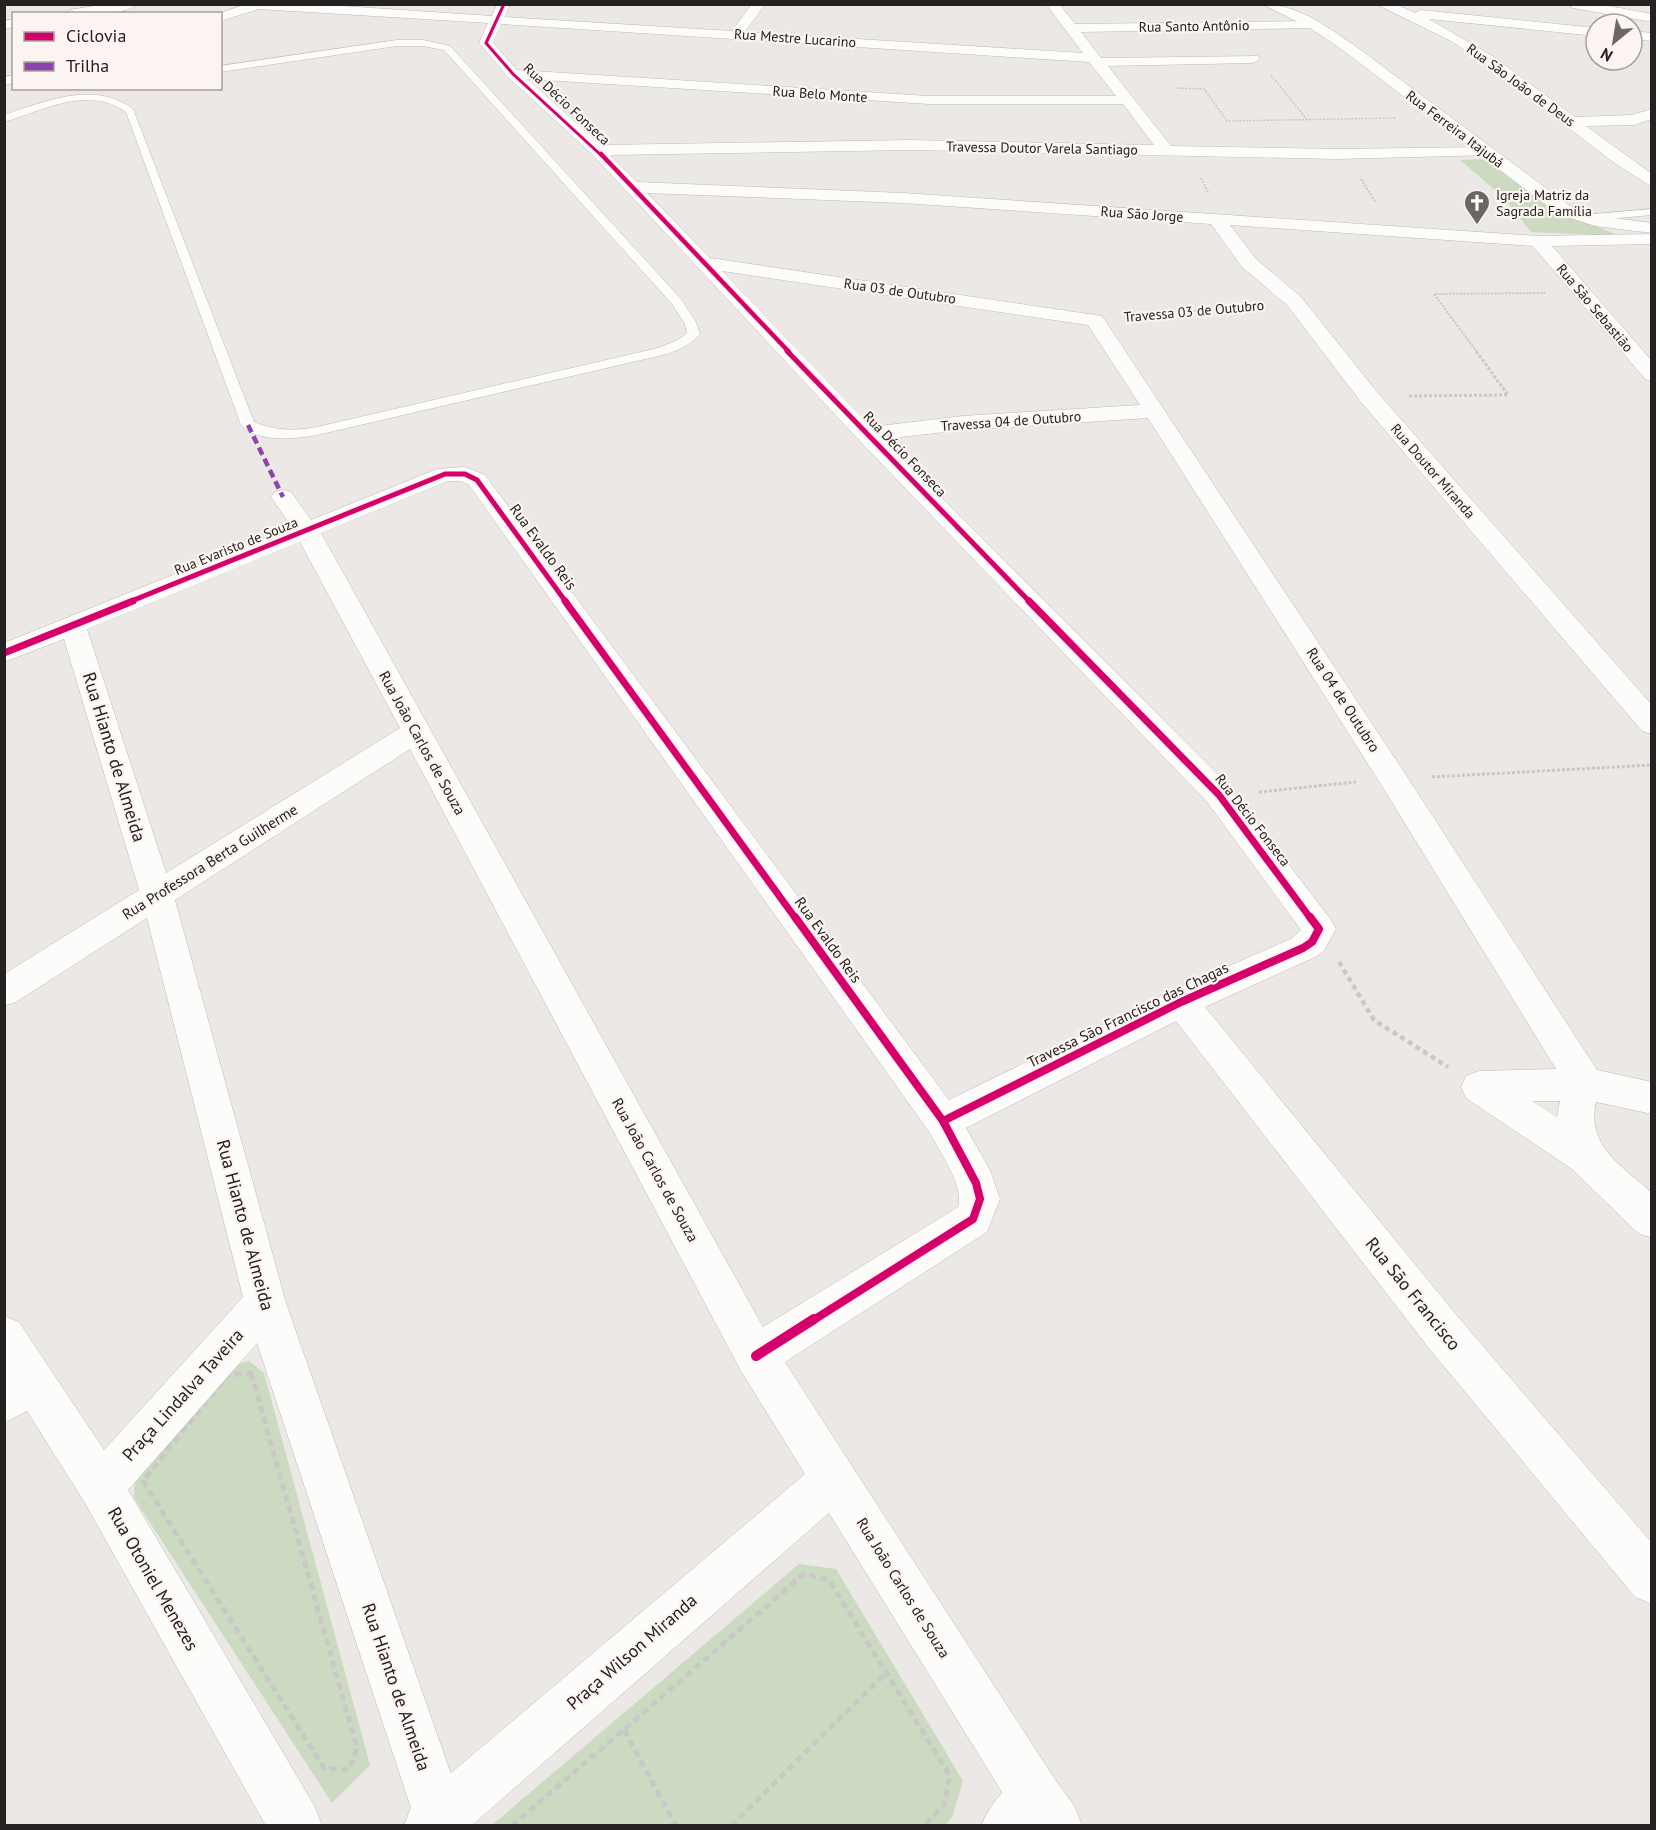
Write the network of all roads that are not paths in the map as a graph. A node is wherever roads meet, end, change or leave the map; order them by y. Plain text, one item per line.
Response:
1 (132, 4) edge
2 (759, 4) edge
3 (1052, 4) edge
4 (1268, 4) edge
5 (1382, 4) edge
6 (1573, 4) edge
7 (261, 5) edge
8 (79, 12) edge
9 (500, 12) edge
10 (1404, 12) junction
11 (222, 16) edge
12 (1652, 18) edge
13 (1315, 25) junction
14 (1072, 28) junction
15 (1584, 31) edge
16 (737, 34) junction
17 (1253, 58) dead end
18 (1095, 60) junction
19 (222, 69) edge
20 (513, 74) junction
21 (1126, 100) junction
22 (1652, 113) edge
23 (4, 119) edge
24 (1572, 122) junction
25 (597, 150) junction
26 (1167, 151) junction
27 (1486, 152) junction
28 (1652, 182) edge
29 (633, 187) junction
30 (1652, 212) edge
31 (1584, 218) junction
32 (1216, 219) junction
33 (1652, 228) edge
34 (1652, 239) edge
35 (1538, 241) junction
36 (705, 262) junction
37 (1095, 320) joint
38 (1652, 375) edge
39 (1156, 411) junction
40 (866, 434) junction
41 (477, 480) joint
42 (283, 497) dead end
43 (307, 531) junction
44 (73, 626) junction
45 (4, 653) edge
46 (1652, 724) edge
47 (415, 732) junction
48 (157, 894) junction
49 (1319, 929) joint
50 (4, 992) edge
51 (1181, 1002) junction
52 (1585, 1084) junction
53 (1652, 1098) edge
54 (943, 1121) junction
55 (1586, 1157) junction
56 (1652, 1220) edge
57 (265, 1303) junction
58 (4, 1337) edge
59 (756, 1356) junction
60 (19, 1390) edge
61 (834, 1479) junction
62 (101, 1487) junction
63 (1652, 1580) edge
64 (1032, 1816) edge
65 (435, 1821) edge
66 (296, 1826) edge

1 - 8 street
2 - 16 street
3 - 14 street
4 - 13 street, Rua Ferreira Itajubá
5 - 10 street, Rua São João de Deus
6 - 12 street
7 - 9 street, Rua Mestre Lucarino
7 - 11 street
9 - 16 street, Rua Mestre Lucarino
9 - 20 street, Rua Décio Fonseca
10 - 15 street
10 - 24 street, Rua São João de Deus
13 - 14 street, Rua Santo Antônio
13 - 27 street, Rua Ferreira Itajubá
14 - 18 street
16 - 18 street, Rua Mestre Lucarino
17 - 18 street, Rua Mestre Lucarino
18 - 21 street
19 - 23 lane
20 - 21 street, Rua Belo Monte
20 - 25 street, Rua Décio Fonseca
21 - 26 street
22 - 24 street
24 - 28 street, Rua São João de Deus
25 - 26 street, Travessa Doutor Varela Santiago
25 - 29 street, Rua Décio Fonseca
26 - 27 street, Travessa Doutor Varela Santiago
27 - 31 street, Rua Ferreira Itajubá
29 - 32 street, Rua São Jorge
29 - 36 street, Rua Décio Fonseca
30 - 31 lane
31 - 33 street, Rua Ferreira Itajubá
32 - 35 street, Rua São Jorge
32 - 46 street, Rua Doutor Miranda
34 - 35 street, Rua São Jorge
35 - 38 street, Rua São Sebastião
36 - 37 street, Rua 03 de Outubro
36 - 40 street, Rua Décio Fonseca
37 - 39 street, Rua 04 de Outubro
39 - 40 street, Travessa 04 de Outubro
39 - 52 street, Rua 04 de Outubro
40 - 49 street, Rua Décio Fonseca
41 - 43 street, Rua Evaristo de Souza
41 - 54 street, Rua Evaldo Reis
42 - 43 street, Rua João Carlos de Souza
43 - 44 street, Rua Evaristo de Souza
43 - 47 street, Rua João Carlos de Souza
44 - 45 street, Rua Evaristo de Souza
44 - 48 street, Rua Hianto de Almeida
47 - 48 street, Rua Professora Berta Guilherme
47 - 59 street, Rua João Carlos de Souza
48 - 50 street, Rua Professora Berta Guilherme
48 - 57 street, Rua Hianto de Almeida
49 - 51 street, Travessa São Francisco das Chagas
51 - 54 street, Travessa São Francisco das Chagas
51 - 63 street, Rua São Francisco
52 - 53 street
52 - 55 street
52 - 55 street
54 - 59 street, Rua Evaldo Reis
55 - 56 street
57 - 62 street, Praça Lindalva Taveira
57 - 65 street, Rua Hianto de Almeida
58 - 60 street, Rua Otoniel Menezes
59 - 61 street, Rua João Carlos de Souza
60 - 62 street, Rua Otoniel Menezes
61 - 64 street, Rua João Carlos de Souza
61 - 65 street, Praça Wilson Miranda
62 - 66 street, Rua Otoniel Menezes

